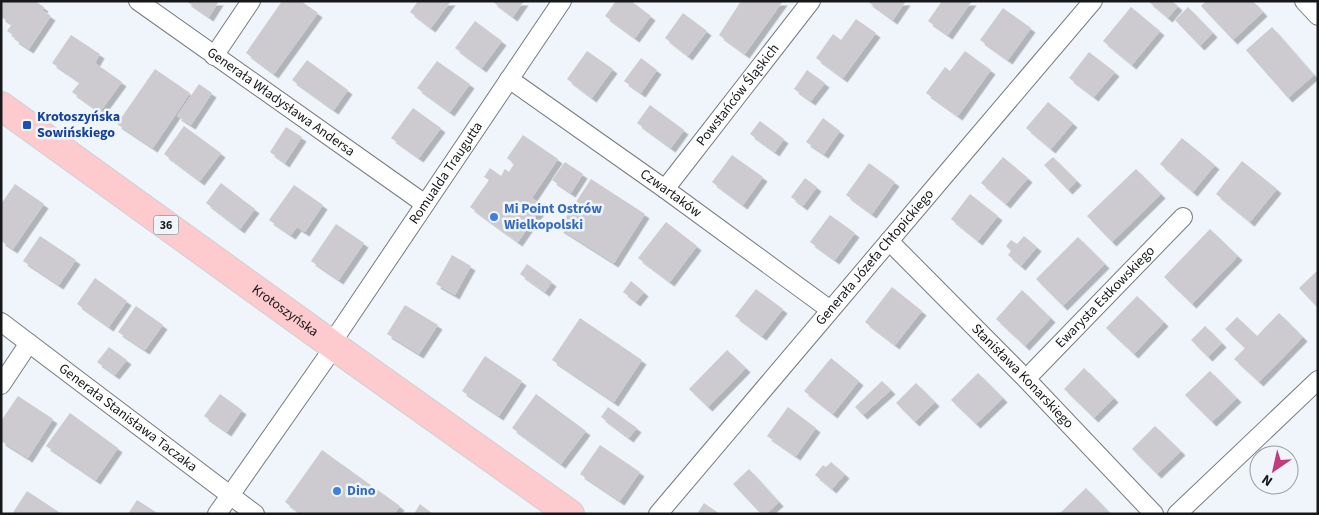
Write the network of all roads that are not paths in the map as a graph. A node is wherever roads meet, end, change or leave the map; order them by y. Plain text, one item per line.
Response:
1 (138, 1) edge
2 (251, 1) edge
3 (562, 1) edge
4 (811, 1) edge
5 (1093, 1) edge
6 (1304, 1) edge
7 (1318, 16) edge
8 (214, 56) junction
9 (509, 79) junction
10 (1, 106) edge
11 (665, 189) junction
12 (425, 204) junction
13 (1183, 217) dead end
14 (889, 241) junction
15 (829, 309) junction
16 (1, 322) edge
17 (29, 343) junction
18 (333, 346) junction
19 (1026, 379) junction
20 (1318, 380) edge
21 (1, 385) edge
22 (230, 496) junction
23 (217, 514) edge
24 (254, 514) edge
25 (570, 514) edge
26 (658, 514) edge
27 (1154, 514) edge
28 (1177, 514) edge

1 - 8 street, Generała Władysława Andersa
2 - 8 street
3 - 9 street, Romualda Traugutta
4 - 11 street, Powstańców Śląskich
5 - 14 street, Generała Józefa Chłopickiego
6 - 7 street
8 - 12 street, Generała Władysława Andersa
9 - 11 street, Czwartaków
9 - 12 street, Romualda Traugutta
10 - 18 main road, Krotoszyńska / 36
11 - 15 street, Czwartaków
12 - 18 street, Romualda Traugutta
13 - 19 street, Ewarysta Estkowskiego
14 - 15 street, Generała Józefa Chłopickiego
14 - 19 street, Stanisława Konarskiego
15 - 26 street, Generała Józefa Chłopickiego
16 - 17 street, Generała Stanisława Taczaka
17 - 21 street
17 - 22 street, Generała Stanisława Taczaka
18 - 22 street, Romualda Traugutta
18 - 25 main road, Krotoszyńska / 36
19 - 27 street, Stanisława Konarskiego
20 - 28 street
22 - 23 street, Romualda Traugutta
22 - 24 street, Generała Stanisława Taczaka

